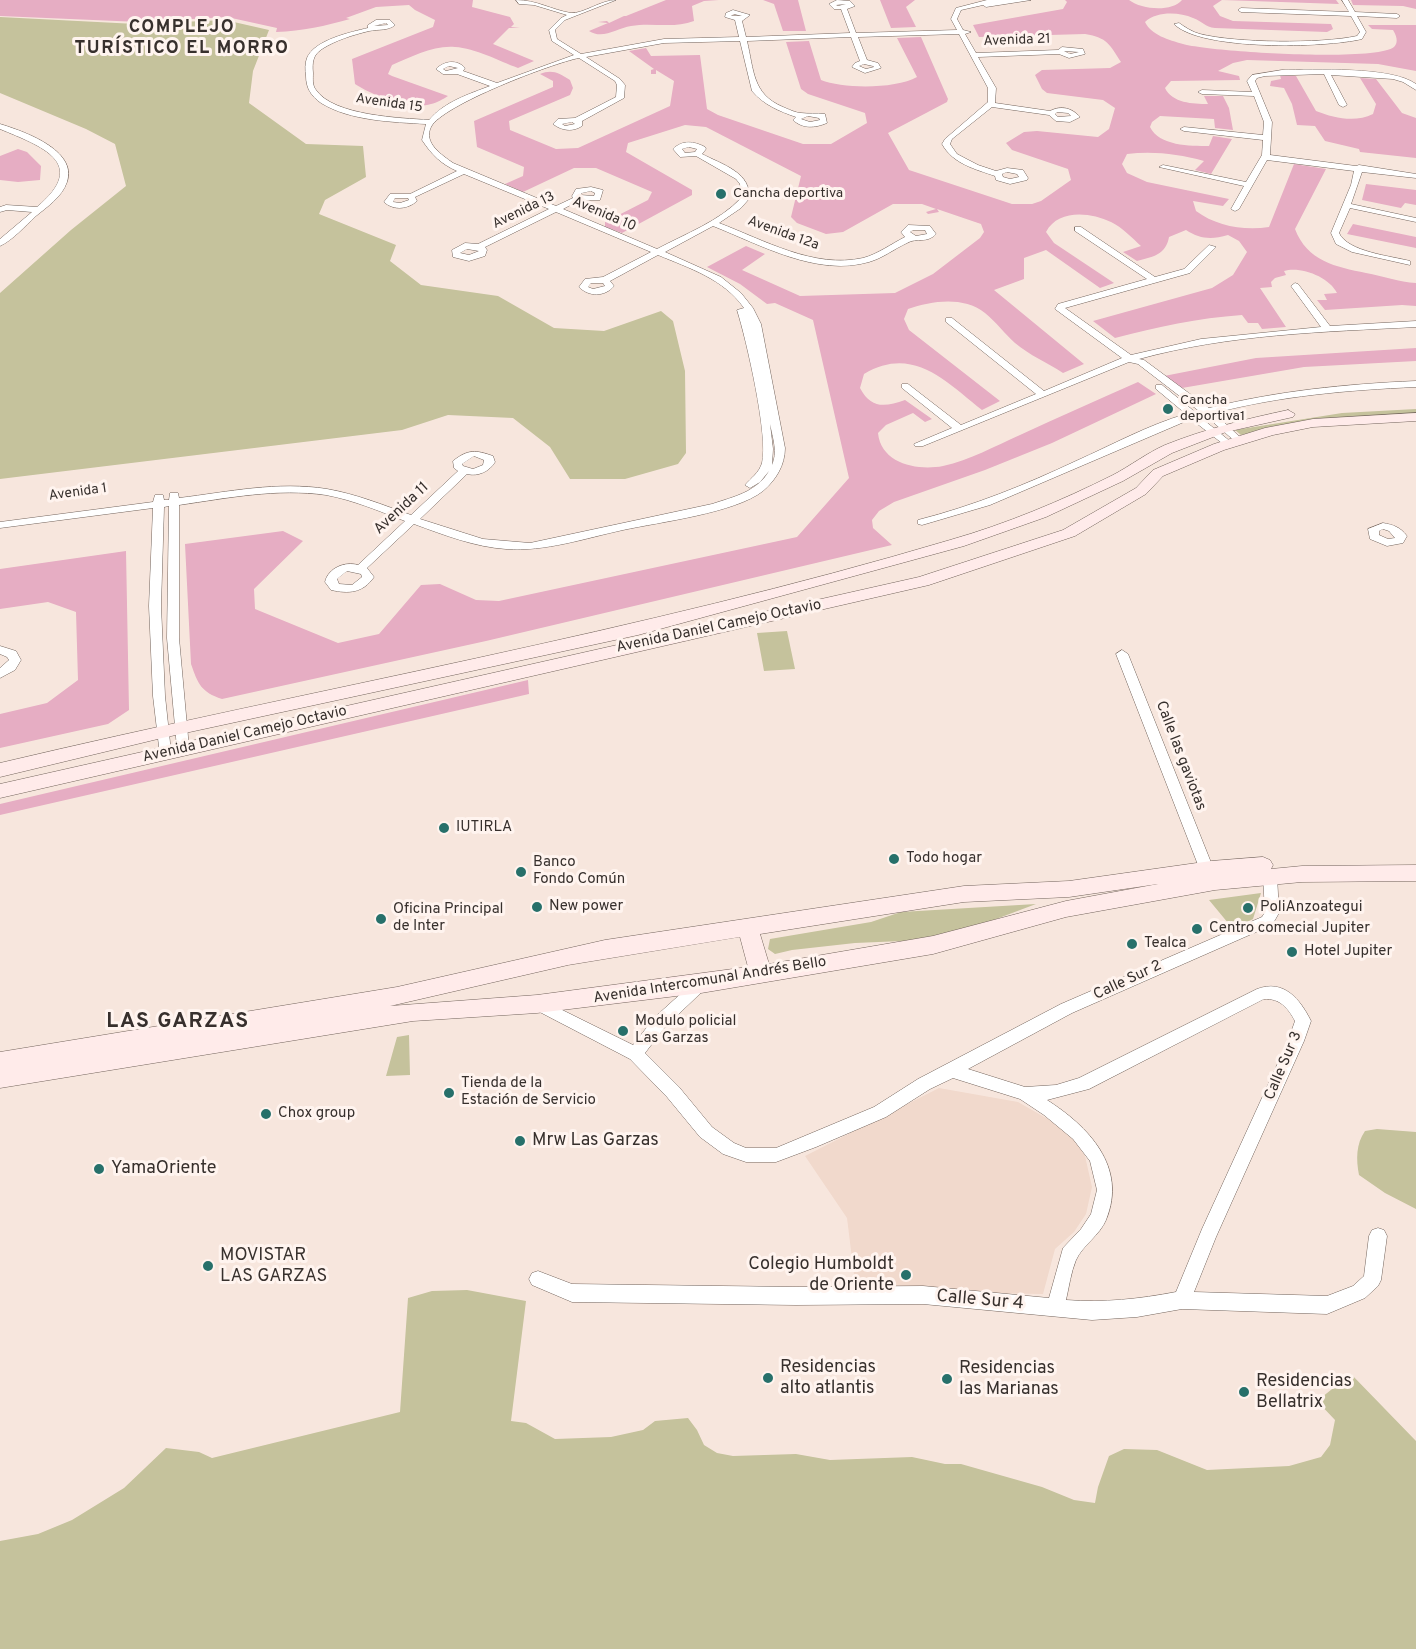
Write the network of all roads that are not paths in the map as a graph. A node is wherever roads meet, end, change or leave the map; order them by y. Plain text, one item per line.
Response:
1 (519, 0) edge
2 (614, 0) edge
3 (621, 0) edge
4 (995, 0) edge
5 (1011, 0) edge
6 (1028, 0) edge
7 (1345, 0) edge
8 (536, 2) edge
9 (844, 9) dead end
10 (1241, 10) dead end
11 (572, 15) junction
12 (1354, 15) junction
13 (1397, 16) dead end
14 (738, 19) dead end
15 (1177, 24) dead end
16 (373, 28) dead end
17 (964, 31) junction
18 (853, 34) junction
19 (743, 37) junction
20 (1060, 52) dead end
21 (577, 54) junction
22 (978, 55) junction
23 (864, 62) dead end
24 (458, 72) dead end
25 (1327, 73) junction
26 (493, 84) junction
27 (1416, 88) edge
28 (1202, 92) dead end
29 (1257, 94) junction
30 (1343, 105) dead end
31 (995, 106) junction
32 (1050, 113) dead end
33 (800, 116) dead end
34 (576, 121) dead end
35 (426, 122) junction
36 (1184, 129) dead end
37 (1, 130) edge
38 (1268, 138) junction
39 (697, 154) dead end
40 (1266, 156) junction
41 (59, 157) junction
42 (50, 159) junction
43 (1163, 167) dead end
44 (1359, 169) junction
45 (1000, 172) dead end
46 (460, 173) junction
47 (1416, 174) edge
48 (1249, 185) junction
49 (411, 196) dead end
50 (579, 198) dead end
51 (0, 199) edge
52 (1347, 205) junction
53 (3, 208) edge
54 (36, 209) junction
55 (1235, 209) dead end
56 (553, 211) junction
57 (1416, 220) edge
58 (713, 223) junction
59 (1078, 229) dead end
60 (0, 235) edge
61 (911, 237) dead end
62 (0, 243) edge
63 (480, 247) dead end
64 (1212, 247) dead end
65 (654, 254) junction
66 (1407, 263) dead end
67 (605, 280) dead end
68 (1155, 282) junction
69 (1295, 286) dead end
70 (949, 320) dead end
71 (1416, 324) edge
72 (1328, 330) junction
73 (758, 356) junction
74 (1130, 359) junction
75 (1416, 384) edge
76 (905, 386) dead end
77 (1042, 394) junction
78 (1416, 404) edge
79 (1208, 412) junction
80 (1194, 416) junction
81 (1416, 417) edge
82 (960, 429) junction
83 (765, 432) junction
84 (777, 432) junction
85 (1226, 436) junction
86 (919, 444) dead end
87 (464, 471) dead end
88 (173, 499) junction
89 (159, 501) junction
90 (676, 512) junction
91 (416, 517) junction
92 (0, 518) edge
93 (922, 522) dead end
94 (0, 525) edge
95 (1401, 536) dead end
96 (1415, 536) edge
97 (361, 568) dead end
98 (0, 650) edge
99 (1122, 654) dead end
100 (0, 674) edge
101 (181, 727) junction
102 (162, 731) junction
103 (183, 748) junction
104 (165, 752) junction
105 (0, 770) edge
106 (0, 791) edge
107 (1416, 864) edge
108 (1207, 870) junction
109 (1416, 873) edge
110 (1270, 876) junction
111 (748, 929) junction
112 (760, 974) junction
113 (701, 984) junction
114 (537, 1004) junction
115 (635, 1054) junction
116 (0, 1062) edge
117 (952, 1071) junction
118 (0, 1078) edge
119 (1025, 1094) junction
120 (1378, 1236) dead end
121 (538, 1280) dead end
122 (1182, 1300) junction
123 (1055, 1308) junction

1 - 8 street
2 - 3 street
2 - 11 street
4 - 17 street
5 - 6 street
5 - 17 street
7 - 12 street
8 - 11 street
9 - 18 street
10 - 12 street
11 - 21 street
12 - 13 street
12 - 15 street
14 - 19 street
16 - 35 street, Avenida 15
17 - 18 street
17 - 22 street
18 - 19 street
18 - 23 street
19 - 21 street
19 - 33 street
20 - 22 street, Avenida 21
21 - 26 street
21 - 34 street
22 - 31 street
24 - 26 street
25 - 27 street
25 - 29 street
25 - 30 street
26 - 35 street
28 - 29 street
29 - 38 street
31 - 32 street
31 - 45 street
35 - 46 street, Avenida 10
36 - 38 street
37 - 41 street
37 - 42 street
38 - 40 street
39 - 58 street
40 - 44 street
40 - 48 street
41 - 42 street
41 - 54 street
42 - 54 street
43 - 48 street
44 - 47 street
44 - 52 street
46 - 49 street
46 - 56 street, Avenida 10
48 - 55 street
50 - 56 street, Avenida 13
51 - 53 street
52 - 57 street
52 - 66 street
53 - 54 street
54 - 60 street
54 - 62 street
56 - 63 street, Avenida 13
56 - 65 street, Avenida 10
58 - 61 street, Avenida 12a
58 - 65 street
59 - 68 street
64 - 68 street
65 - 67 street
65 - 73 street, Avenida 10
68 - 74 street
69 - 72 street
70 - 77 street
71 - 72 street
72 - 74 street
73 - 83 street, Avenida 10
73 - 84 street, Avenida 10
74 - 77 street
74 - 79 street
74 - 80 street
75 - 79 street
76 - 82 street
77 - 82 street
78 - 85 main road, Avenida Daniel Camejo Octavio
79 - 80 street
79 - 85 street
80 - 85 street
80 - 93 street
81 - 85 main road, Avenida Daniel Camejo Octavio
82 - 86 street
83 - 84 street
83 - 90 street, Avenida 10
84 - 90 street, Avenida 10
85 - 101 main road, Avenida Daniel Camejo Octavio
85 - 103 main road, Avenida Daniel Camejo Octavio
87 - 91 street, Avenida 11
88 - 89 street, Avenida 10
88 - 91 street, Avenida 10
88 - 101 street
89 - 92 street, Avenida 1
89 - 94 street, Avenida 1
89 - 102 street
90 - 91 street, Avenida 10
91 - 97 street, Avenida 11
95 - 96 street
98 - 100 street
99 - 108 street, Calle las gaviotas
101 - 102 main road, Avenida Daniel Camejo Octavio
101 - 103 street
102 - 104 street
102 - 105 main road, Avenida Daniel Camejo Octavio
103 - 104 main road, Avenida Daniel Camejo Octavio
104 - 106 main road, Avenida Daniel Camejo Octavio
107 - 108 main road
108 - 111 main road
109 - 110 main road, Avenida Intercomunal Andrés Bello
110 - 112 main road, Avenida Intercomunal Andrés Bello
110 - 117 street, Calle Sur 2
111 - 112 main road
111 - 116 main road
112 - 113 main road, Avenida Intercomunal Andrés Bello
113 - 114 main road, Avenida Intercomunal Andrés Bello
113 - 115 street
114 - 115 street
114 - 118 main road, Avenida Intercomunal Andrés Bello
115 - 117 street
117 - 119 street
119 - 122 street, Calle Sur 3
119 - 123 street
120 - 122 street, Calle Sur 4
121 - 123 street, Calle Sur 4
122 - 123 street, Calle Sur 4

